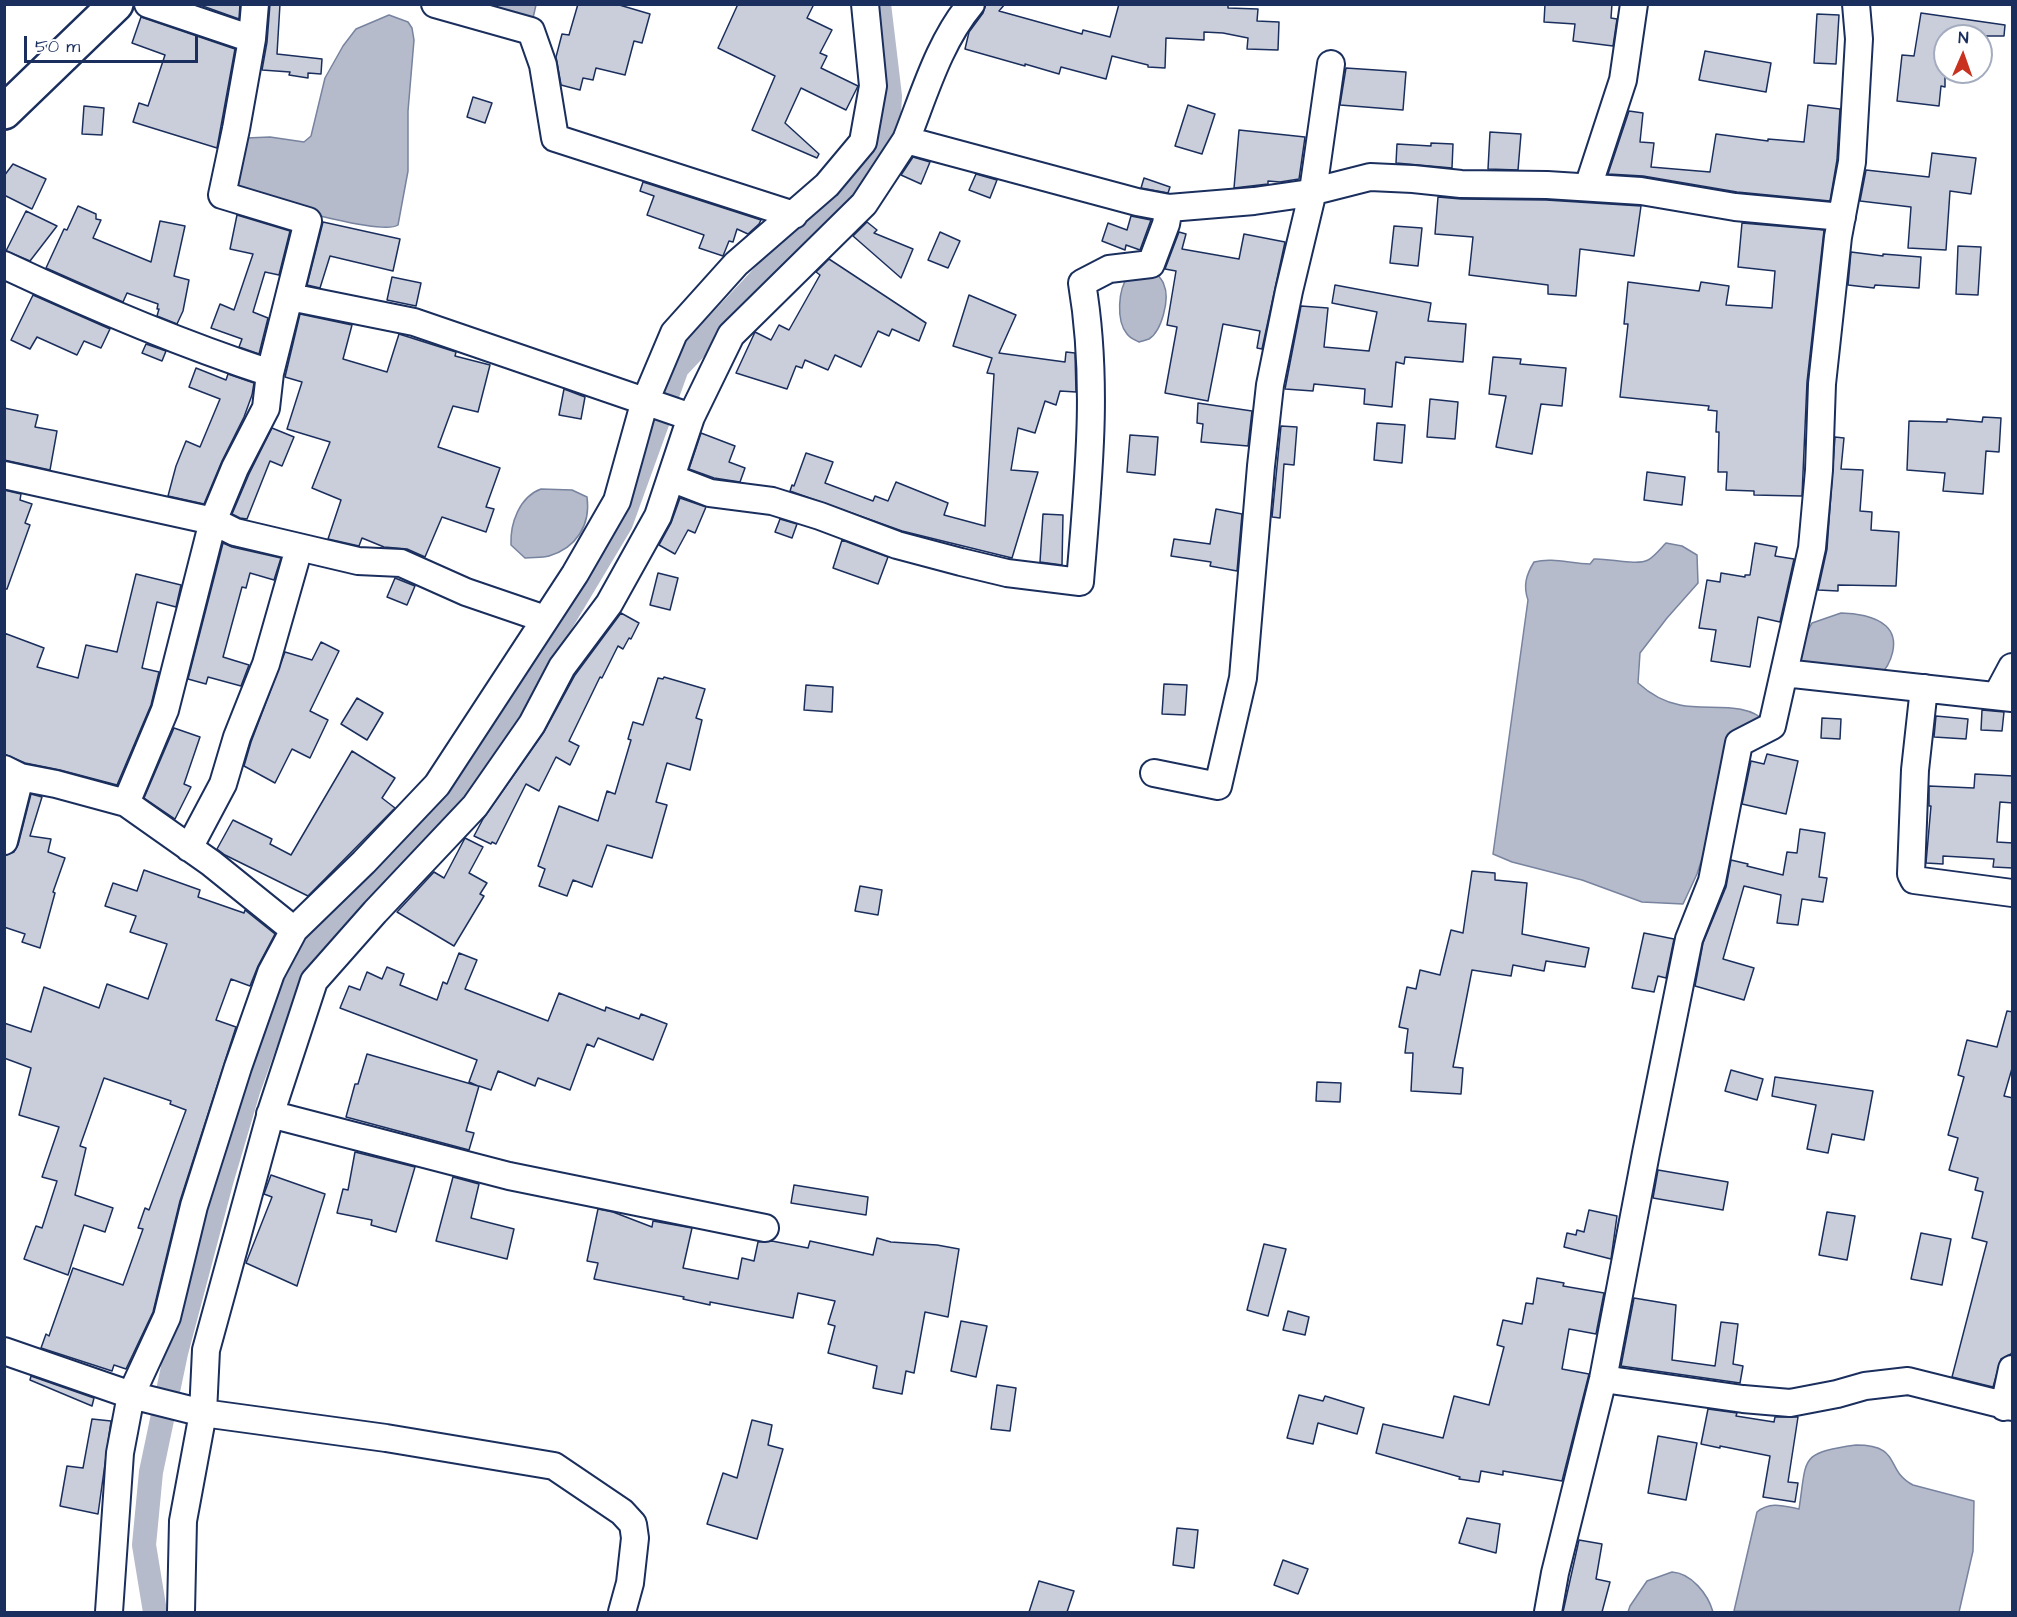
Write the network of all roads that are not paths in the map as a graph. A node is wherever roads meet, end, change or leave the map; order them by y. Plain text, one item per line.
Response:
1 (116, 4) edge
2 (148, 4) edge
3 (255, 4) edge
4 (435, 4) edge
5 (865, 4) edge
6 (971, 4) edge
7 (1634, 4) edge
8 (1856, 4) edge
9 (252, 39) junction
10 (1331, 64) dead end
11 (4, 112) edge
12 (906, 140) junction
13 (1588, 187) junction
14 (1313, 191) junction
15 (1169, 208) junction
16 (794, 214) junction
17 (1842, 217) junction
18 (4, 265) edge
19 (290, 297) junction
20 (270, 373) junction
21 (645, 401) junction
22 (691, 417) junction
23 (4, 475) edge
24 (671, 478) junction
25 (213, 521) junction
26 (298, 548) junction
27 (545, 619) junction
28 (2013, 667) edge
29 (1784, 673) junction
30 (1924, 688) junction
31 (2005, 696) edge
32 (1154, 773) dead end
33 (10, 775) edge
34 (126, 803) junction
35 (4, 841) edge
36 (189, 848) junction
37 (2013, 893) edge
38 (294, 930) junction
39 (270, 1114) junction
40 (765, 1228) dead end
41 (4, 1352) edge
42 (2013, 1369) edge
43 (1603, 1379) junction
44 (131, 1395) junction
45 (2008, 1407) edge
46 (203, 1413) junction
47 (109, 1612) edge
48 (180, 1612) edge
49 (622, 1612) edge
50 (1548, 1612) edge

1 - 11 main road
2 - 9 street
3 - 9 street
4 - 16 street
5 - 16 street
6 - 12 street
7 - 13 street
8 - 17 street
9 - 19 street
10 - 14 street
12 - 15 street
12 - 22 street
13 - 14 street
13 - 17 street
14 - 15 street
14 - 32 street
15 - 24 street
16 - 21 street
17 - 29 street
18 - 20 street
19 - 20 street
19 - 21 street
20 - 25 street
21 - 22 street
21 - 27 street
22 - 24 street
23 - 25 street
24 - 39 street
25 - 26 street
25 - 34 street
26 - 27 street
26 - 36 street
27 - 38 street
28 - 31 street
29 - 30 street
29 - 43 street
30 - 31 street
30 - 37 street
33 - 34 street
33 - 35 street
34 - 36 street
36 - 38 street
38 - 44 street
39 - 40 street
39 - 46 street
41 - 44 street
42 - 45 street
43 - 45 street
43 - 50 street
44 - 46 street
44 - 47 street
46 - 48 street
46 - 49 street

